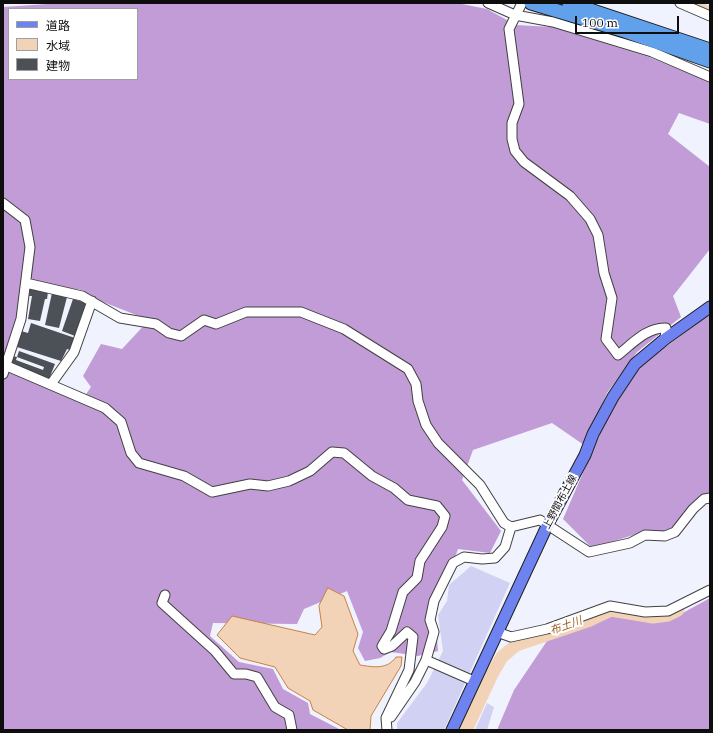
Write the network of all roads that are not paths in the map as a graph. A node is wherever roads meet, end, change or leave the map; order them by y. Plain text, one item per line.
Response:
1 (488, 3) edge
2 (522, 3) edge
3 (531, 3) edge
4 (569, 3) edge
5 (680, 3) edge
6 (516, 15) junction
7 (710, 16) edge
8 (710, 50) edge
9 (710, 60) edge
10 (710, 77) edge
11 (3, 203) edge
12 (26, 283) junction
13 (92, 301) junction
14 (710, 307) edge
15 (665, 339) junction
16 (5, 370) edge
17 (51, 384) junction
18 (710, 498) edge
19 (548, 524) junction
20 (511, 527) junction
21 (710, 590) edge
22 (165, 595) dead end
23 (497, 632) junction
24 (426, 660) junction
25 (474, 682) junction
26 (292, 730) edge
27 (387, 730) edge
28 (452, 730) edge

1 - 6 street
2 - 6 street
3 - 9 highway
4 - 8 highway
5 - 7 street
6 - 10 street
6 - 15 street
11 - 12 street
12 - 13 street
12 - 16 street
13 - 17 street
13 - 20 street
14 - 15 main road, 上野間布土線
15 - 19 main road, 上野間布土線
16 - 17 street
17 - 27 street
18 - 19 street
19 - 20 street
19 - 23 main road, 上野間布土線
20 - 24 street
21 - 23 street
22 - 26 street
23 - 25 main road, 上野間布土線
24 - 25 street
24 - 27 street
25 - 28 main road, 上野間布土線

